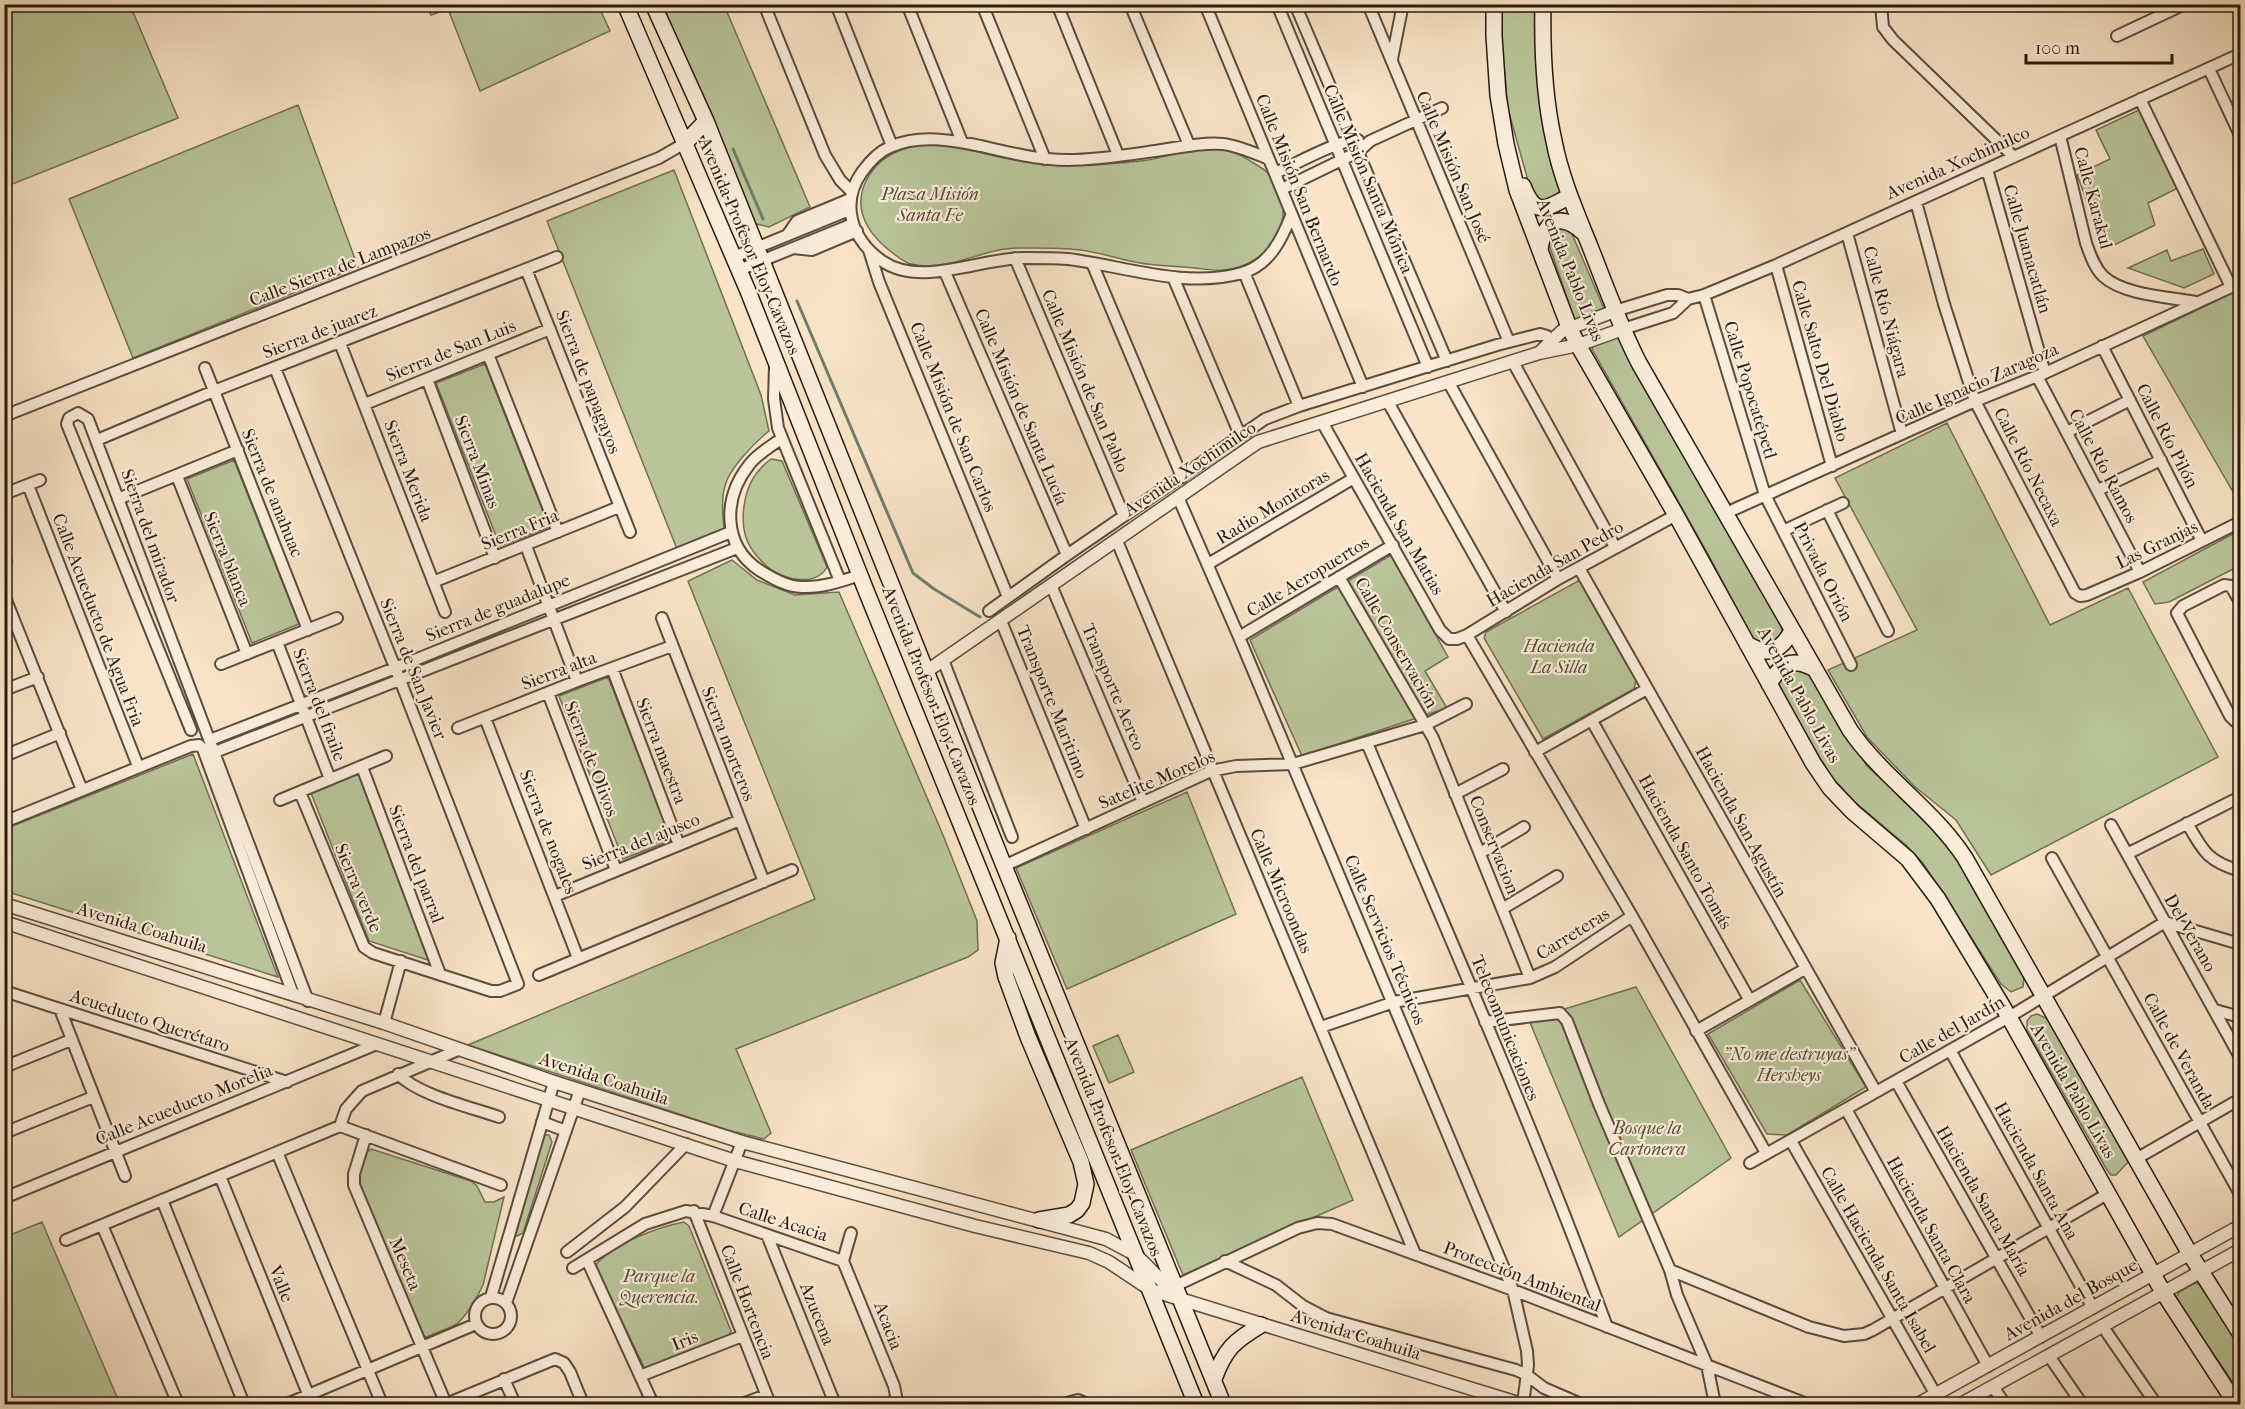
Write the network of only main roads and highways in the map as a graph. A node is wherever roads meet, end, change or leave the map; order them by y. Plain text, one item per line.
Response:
1 (625, 4) edge
2 (653, 4) edge
3 (1494, 4) edge
4 (1543, 4) edge
5 (706, 121) junction
6 (685, 142) junction
7 (1506, 144) junction
8 (1569, 196) junction
9 (1584, 233) junction
10 (1540, 250) junction
11 (887, 572) junction
12 (863, 581) junction
13 (1792, 631) junction
14 (1747, 644) junction
15 (1813, 668) junction
16 (927, 671) junction
17 (904, 682) junction
18 (1769, 684) junction
19 (1008, 938) junction
20 (1068, 1131) junction
21 (1101, 1168) junction
22 (1034, 1219) road end
23 (1261, 1325) road end
24 (2241, 1333) edge
25 (1214, 1379) junction
26 (1196, 1404) edge
27 (1223, 1404) edge
28 (2236, 1404) edge

1 - 6 main road, Avenida Profesor Eloy Cavazos
2 - 5 main road, Avenida Profesor Eloy Cavazos
3 - 7 main road, Avenida Pablo Livas
4 - 8 main road, Avenida Pablo Livas
5 - 6 main road
5 - 11 main road, Avenida Profesor Eloy Cavazos
6 - 12 main road, Avenida Profesor Eloy Cavazos
7 - 8 main road
7 - 10 main road, Avenida Pablo Livas
8 - 9 main road, Avenida Pablo Livas
9 - 10 main road
9 - 13 main road, Avenida Pablo Livas
10 - 14 main road, Avenida Pablo Livas
11 - 12 main road
11 - 16 main road, Avenida Profesor Eloy Cavazos
12 - 17 main road, Avenida Profesor Eloy Cavazos
13 - 14 main road
13 - 15 main road, Avenida Pablo Livas
14 - 18 main road, Avenida Pablo Livas
15 - 18 main road
15 - 24 main road, Avenida Pablo Livas
16 - 17 main road
16 - 25 main road, Avenida Profesor Eloy Cavazos
17 - 19 main road, Avenida Profesor Eloy Cavazos
18 - 28 main road, Avenida Pablo Livas
19 - 20 main road
19 - 21 main road, Avenida Profesor Eloy Cavazos
20 - 21 main road
20 - 22 main road
21 - 26 main road, Avenida Profesor Eloy Cavazos
23 - 25 main road
25 - 27 main road, Avenida Profesor Eloy Cavazos

